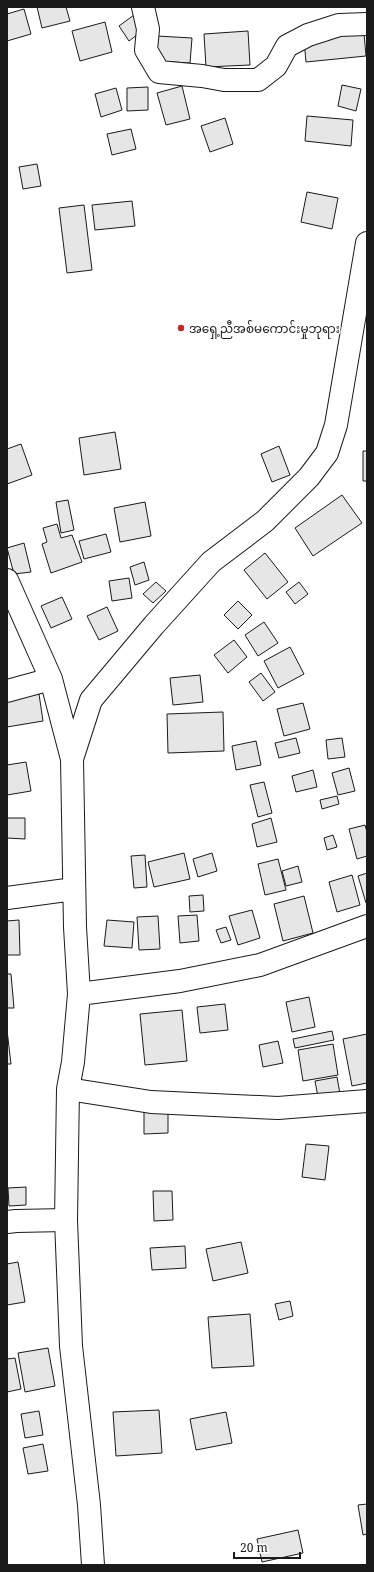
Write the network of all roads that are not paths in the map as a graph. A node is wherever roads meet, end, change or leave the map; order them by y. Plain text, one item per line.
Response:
1 (143, 7) edge
2 (367, 24) edge
3 (366, 256) edge
4 (7, 580) edge
5 (51, 679) junction
6 (7, 691) edge
7 (72, 759) junction
8 (74, 889) junction
9 (7, 898) edge
10 (367, 926) edge
11 (79, 994) junction
12 (68, 1089) junction
13 (367, 1101) edge
14 (66, 1220) junction
15 (7, 1222) edge
16 (93, 1565) edge

1 - 2 street
3 - 7 street
4 - 5 street
5 - 6 street
5 - 7 street
7 - 8 street
8 - 9 street
8 - 11 street
10 - 11 street
11 - 12 street
12 - 13 street
12 - 14 street
14 - 15 street
14 - 16 street

